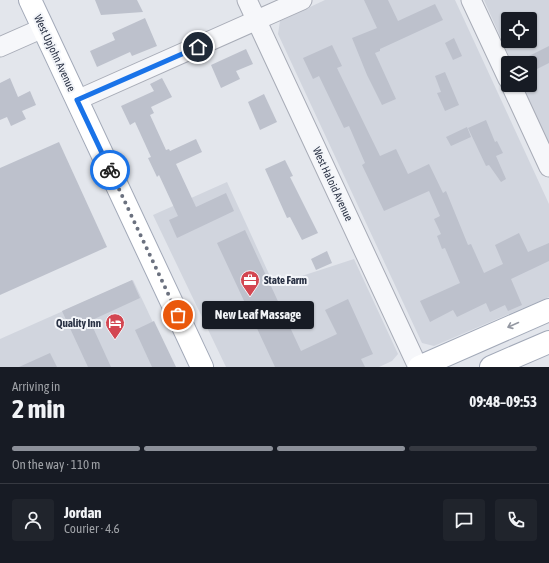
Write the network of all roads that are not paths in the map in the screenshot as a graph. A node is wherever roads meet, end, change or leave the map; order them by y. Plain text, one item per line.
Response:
1 (30, 0) edge
2 (247, 0) edge
3 (302, 0) edge
4 (471, 0) edge
5 (257, 21) junction
6 (43, 28) junction
7 (0, 48) edge
8 (501, 64) edge
9 (514, 92) edge
10 (77, 100) junction
11 (549, 167) edge
12 (549, 310) edge
13 (549, 342) edge
14 (202, 367) edge
15 (418, 367) edge
16 (491, 367) edge

1 - 6 main road, West Upjohn Avenue
2 - 5 street, West Haloid Avenue
3 - 5 street
4 - 8 street
5 - 10 street
5 - 15 street, West Haloid Avenue
6 - 7 street
6 - 10 main road, West Upjohn Avenue
9 - 11 street
10 - 14 main road, West Upjohn Avenue
12 -> 15 main road
13 - 16 main road

